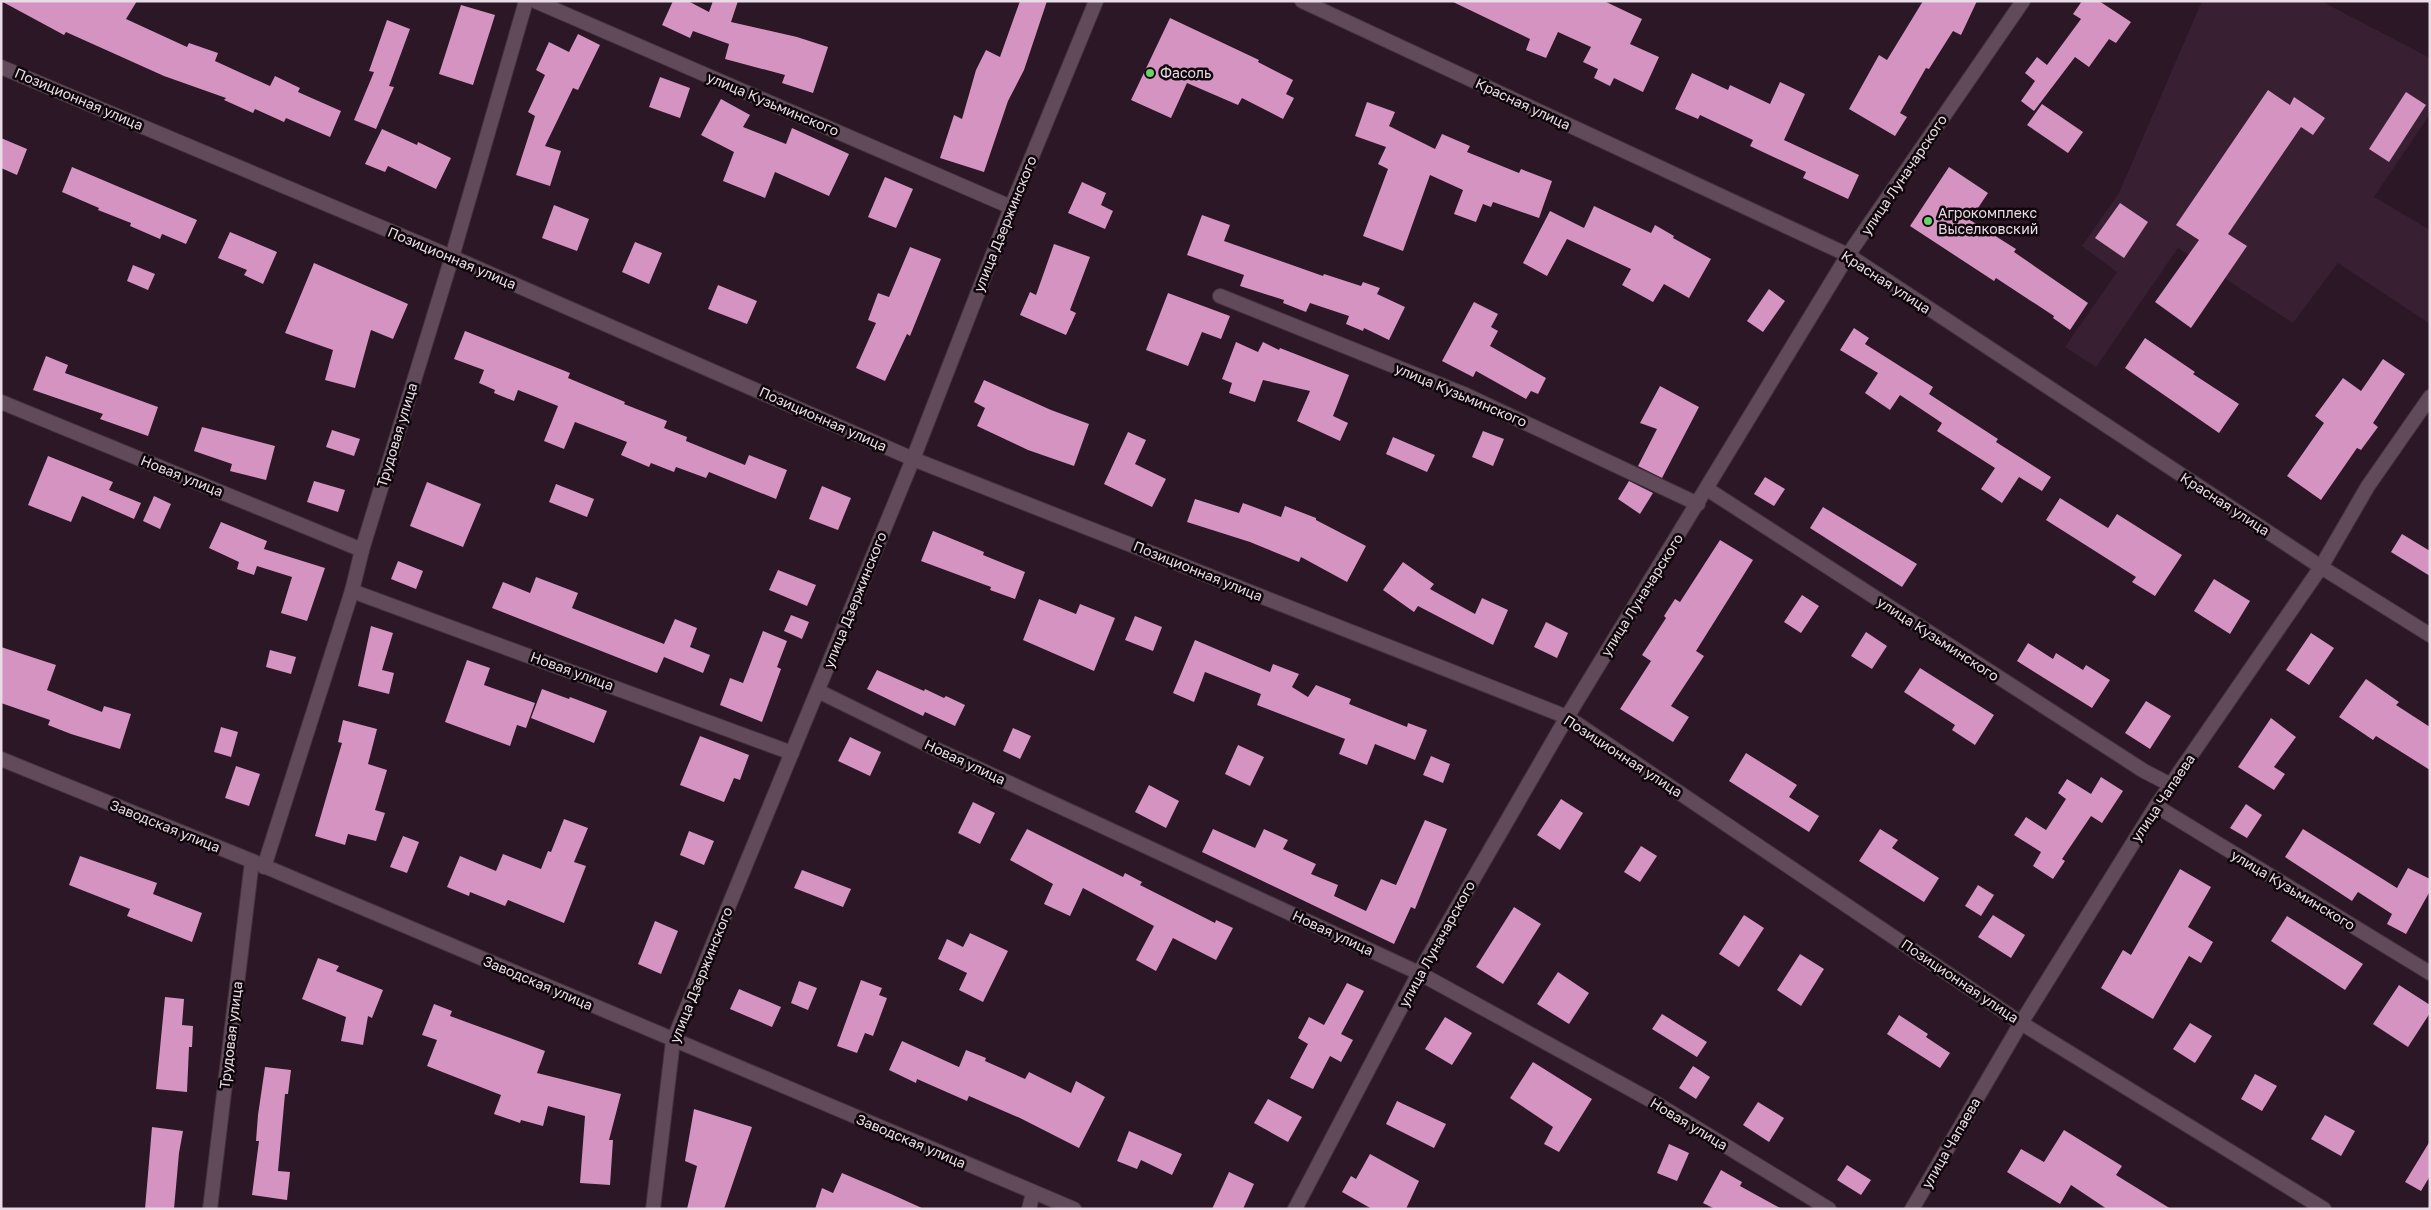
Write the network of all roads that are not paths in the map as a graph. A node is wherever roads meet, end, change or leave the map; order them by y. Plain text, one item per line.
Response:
1 (526, 1) edge
2 (535, 1) edge
3 (1096, 1) edge
4 (1302, 1) edge
5 (2023, 1) edge
6 (1, 67) edge
7 (1011, 207) junction
8 (1848, 255) junction
9 (452, 257) junction
10 (1220, 296) dead end
11 (2430, 397) edge
12 (1, 402) edge
13 (912, 459) junction
14 (1707, 489) junction
15 (1698, 504) junction
16 (362, 550) junction
17 (2321, 568) junction
18 (352, 591) junction
19 (2430, 635) edge
20 (818, 691) junction
21 (1567, 717) junction
22 (792, 753) junction
23 (1, 759) edge
24 (2171, 786) junction
25 (2156, 806) junction
26 (258, 864) junction
27 (1419, 973) junction
28 (2430, 973) edge
29 (2021, 1023) junction
30 (673, 1041) junction
31 (1033, 1193) junction
32 (210, 1209) edge
33 (653, 1209) edge
34 (1029, 1209) edge
35 (1074, 1209) edge
36 (1295, 1209) edge
37 (1829, 1209) edge
38 (1912, 1209) edge
39 (2324, 1209) edge

1 - 9 street, Трудовая улица
2 - 7 street, улица Кузьминского
3 - 7 street, улица Дзержинского
4 - 8 street, Красная улица
5 - 8 street, улица Луначарского
6 - 9 street, Позиционная улица
7 - 13 street, улица Дзержинского
8 - 14 street, улица Луначарского
8 - 17 street, Красная улица
9 - 13 street, Позиционная улица
9 - 16 street, Трудовая улица
10 - 15 street, улица Кузьминского
11 - 17 street, улица Чапаева
12 - 16 street, Новая улица
13 - 20 street, улица Дзержинского
13 - 21 street, Позиционная улица
14 - 15 street, улица Луначарского
14 - 24 street, улица Кузьминского
15 - 21 street, улица Луначарского
16 - 18 street, Трудовая улица
17 - 19 street, Красная улица
17 - 24 street, улица Чапаева
18 - 22 street, Новая улица
18 - 26 street, Трудовая улица
20 - 22 street, улица Дзержинского
20 - 27 street, Новая улица
21 - 27 street, улица Луначарского
21 - 29 street, Позиционная улица
22 - 30 street, улица Дзержинского
23 - 26 street, Заводская улица
24 - 25 street, улица Чапаева
25 - 28 street, улица Кузьминского
25 - 29 street, улица Чапаева
26 - 30 street, Заводская улица
26 - 32 street, Трудовая улица
27 - 36 street, улица Луначарского
27 - 37 street, Новая улица
29 - 38 street, улица Чапаева
29 - 39 street, Позиционная улица
30 - 31 street, Заводская улица
30 - 33 street, улица Дзержинского
31 - 34 street
31 - 35 street, Заводская улица

